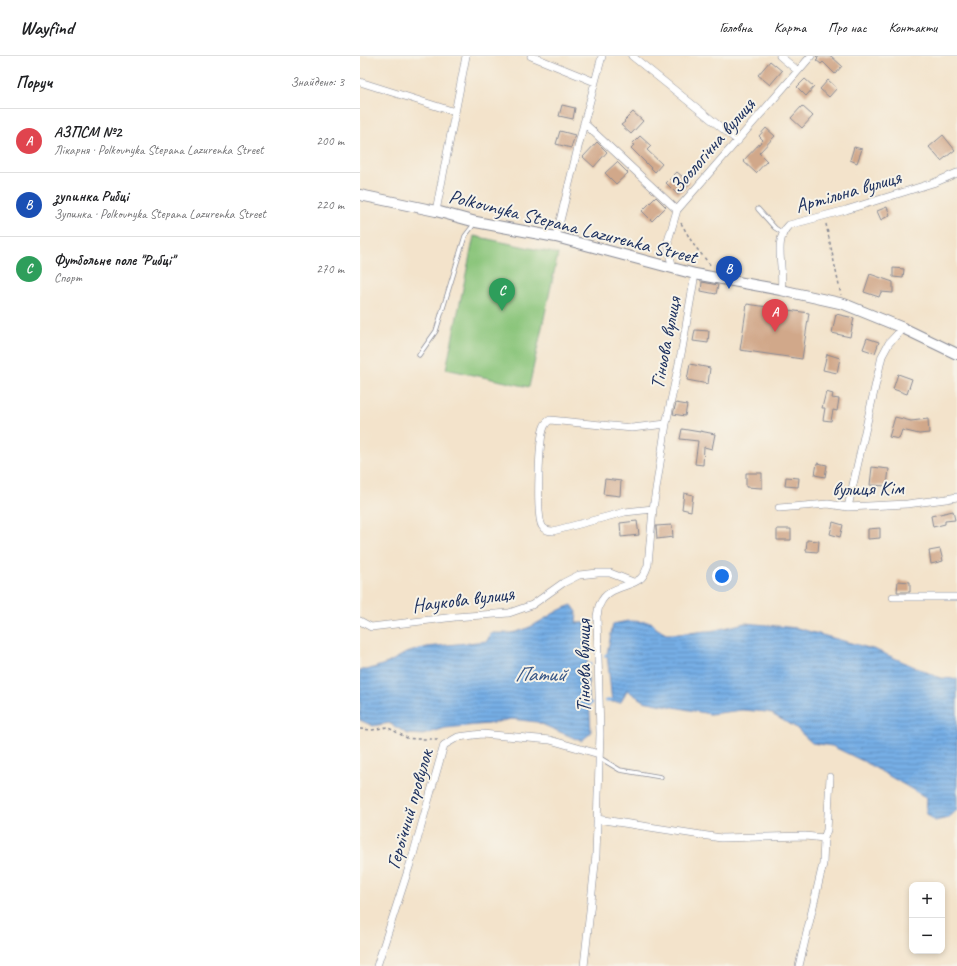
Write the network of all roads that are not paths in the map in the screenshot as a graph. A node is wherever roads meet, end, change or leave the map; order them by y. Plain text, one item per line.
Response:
1 (466, 56) edge
2 (531, 56) edge
3 (602, 56) edge
4 (632, 56) edge
5 (780, 56) edge
6 (811, 56) edge
7 (798, 71) junction
8 (360, 82) edge
9 (595, 82) junction
10 (455, 112) junction
11 (584, 123) junction
12 (738, 141) junction
13 (957, 173) edge
14 (360, 195) edge
15 (758, 209) dead end
16 (677, 210) junction
17 (436, 211) junction
18 (476, 222) junction
19 (783, 233) junction
20 (556, 237) junction
21 (673, 268) junction
22 (695, 274) junction
23 (781, 290) junction
24 (903, 328) junction
25 (957, 354) edge
26 (419, 355) dead end
27 (666, 424) junction
28 (957, 497) edge
29 (848, 507) junction
30 (779, 508) dead end
31 (653, 509) junction
32 (633, 582) junction
33 (893, 597) dead end
34 (957, 597) edge
35 (360, 621) edge
36 (599, 756) junction
37 (661, 776) dead end
38 (830, 777) dead end
39 (597, 819) junction
40 (824, 838) junction
41 (377, 966) edge
42 (584, 966) edge
43 (799, 966) edge

1 - 10 street
2 - 9 street
3 - 9 street
4 - 12 street
5 - 7 street
6 - 7 street, Зоологічна вулиця
7 - 12 street, Зоологічна вулиця
8 - 10 street
9 - 11 street
10 - 17 street
11 - 16 street
11 - 20 street
12 - 16 street, Зоологічна вулиця
13 - 19 street, Артільна вулиця
14 - 17 street, Polkovnyka Stepana Lazurenka Street
15 - 19 lane
16 - 21 street, Зоологічна вулиця
17 - 18 street, Polkovnyka Stepana Lazurenka Street
18 - 20 street, Polkovnyka Stepana Lazurenka Street
18 - 26 lane
19 - 23 street, Артільна вулиця
20 - 21 street, Polkovnyka Stepana Lazurenka Street
21 - 22 street, Polkovnyka Stepana Lazurenka Street
22 - 23 street, Polkovnyka Stepana Lazurenka Street
22 - 27 street, Тіньова вулиця
23 - 24 street, Polkovnyka Stepana Lazurenka Street
24 - 25 street, Polkovnyka Stepana Lazurenka Street
24 - 29 street
27 - 31 street, Тіньова вулиця
27 - 31 street
28 - 29 street, вулиця Кім
29 - 30 street, вулиця Кім
31 - 32 street, Тіньова вулиця
32 - 35 street, Наукова вулиця
32 - 36 street, Тіньова вулиця
33 - 34 street
36 - 37 lane
36 - 39 street, Тіньова вулиця
36 - 41 street, Героїчний провулок
38 - 40 street
39 - 40 street
39 - 42 street, Тіньова вулиця
40 - 43 street

